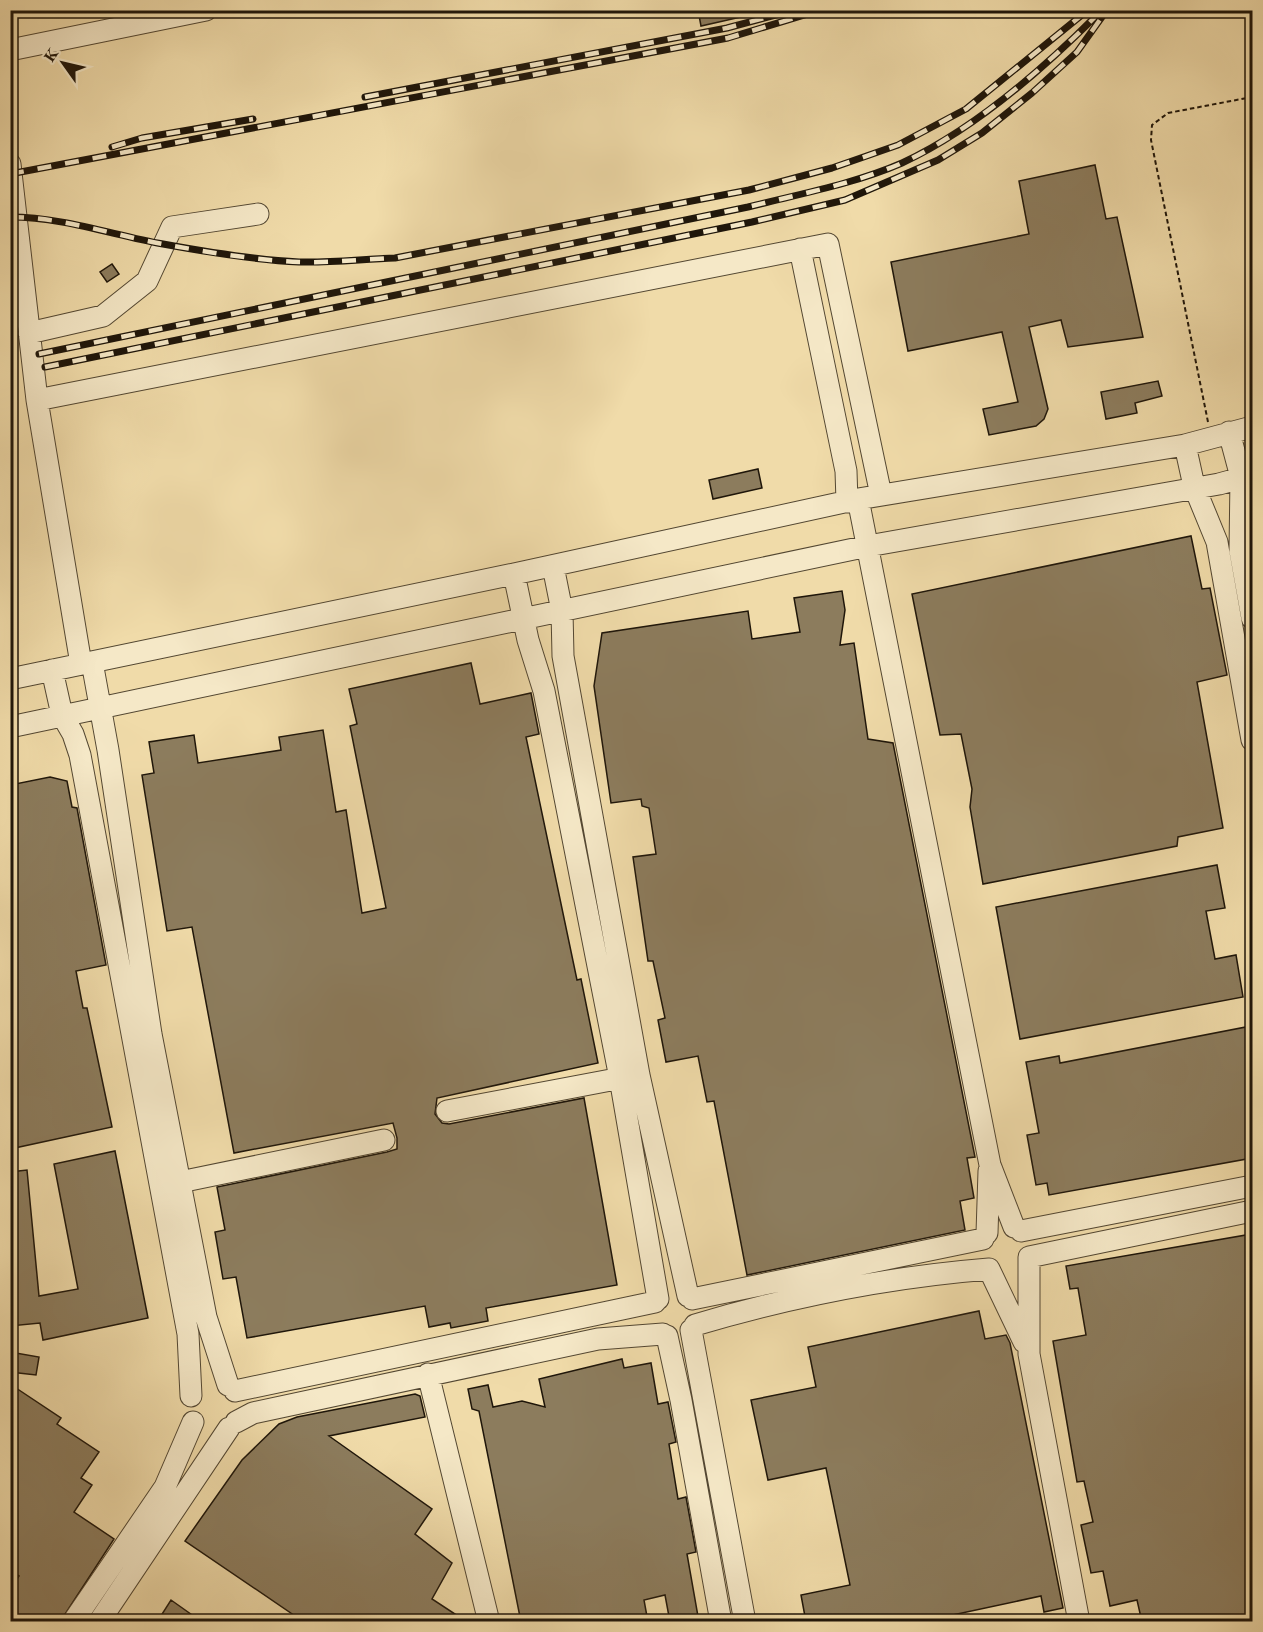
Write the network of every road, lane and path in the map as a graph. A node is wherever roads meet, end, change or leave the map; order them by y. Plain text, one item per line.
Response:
1 (206, 10) edge
2 (10, 50) edge
3 (1252, 98) edge
4 (10, 164) edge
5 (258, 214) dead end
6 (800, 249) junction
7 (29, 333) junction
8 (37, 400) junction
9 (1252, 427) edge
10 (1220, 434) junction
11 (1185, 445) junction
12 (1247, 476) edge
13 (1194, 486) junction
14 (881, 495) junction
15 (852, 500) junction
16 (868, 546) junction
17 (553, 566) junction
18 (514, 574) junction
19 (562, 611) junction
20 (524, 618) junction
21 (1252, 618) edge
22 (86, 663) junction
23 (52, 670) junction
24 (10, 679) edge
25 (101, 708) junction
26 (62, 715) junction
27 (10, 727) edge
28 (1252, 740) edge
29 (141, 1036) junction
30 (629, 1076) junction
31 (447, 1111) dead end
32 (172, 1139) junction
33 (384, 1140) dead end
34 (151, 1144) junction
35 (990, 1165) junction
36 (180, 1182) junction
37 (1252, 1186) edge
38 (1252, 1211) edge
39 (1018, 1229) junction
40 (985, 1236) junction
41 (1029, 1257) junction
42 (989, 1269) junction
43 (690, 1298) junction
44 (657, 1300) junction
45 (693, 1328) junction
46 (665, 1335) junction
47 (1029, 1354) junction
48 (428, 1374) junction
49 (232, 1388) junction
50 (190, 1396) junction
51 (193, 1422) junction
52 (232, 1425) junction
53 (725, 1516) junction
54 (703, 1520) junction
55 (73, 1622) edge
56 (99, 1622) edge
57 (489, 1622) edge
58 (721, 1622) edge
59 (745, 1622) edge
60 (1079, 1622) edge

1 - 2 street
3 - 10 path
4 - 7 street
5 - 7 street
6 - 8 street
6 - 14 street
6 - 15 street
7 - 8 street
8 - 22 street
9 - 10 street
10 - 11 street
10 - 12 street
11 - 13 street
11 - 14 street
12 - 13 street
12 - 21 street
13 - 16 street
13 - 28 street
14 - 15 street
15 - 16 street
15 - 17 street
16 - 19 street
16 - 35 street
17 - 18 street
17 - 19 street
18 - 20 street
18 - 22 street
19 - 20 street
19 - 30 street
20 - 25 street
20 - 30 street
22 - 23 street
22 - 25 street
23 - 24 street
23 - 26 street
25 - 26 street
25 - 29 street
26 - 27 street
26 - 29 street
29 - 32 street
29 - 34 street
30 - 31 street
30 - 43 street
30 - 44 street
32 - 34 street
32 - 36 street
33 - 36 street
34 - 50 street
35 - 39 street
35 - 40 street
36 - 49 street
37 - 39 street
38 - 41 street
39 - 40 street
39 - 41 street
40 - 42 street
40 - 43 street
41 - 42 street
41 - 47 street
42 - 45 street
42 - 47 street
43 - 44 street
43 - 45 street
44 - 46 street
44 - 49 street
45 - 46 street
45 - 53 street
46 - 48 street
46 - 54 street
47 - 60 street
48 - 52 street
48 - 57 street
49 - 50 street
49 - 52 street
50 - 51 street
51 - 52 street
51 - 55 street
52 - 56 street
53 - 54 street
53 - 59 street
54 - 58 street

